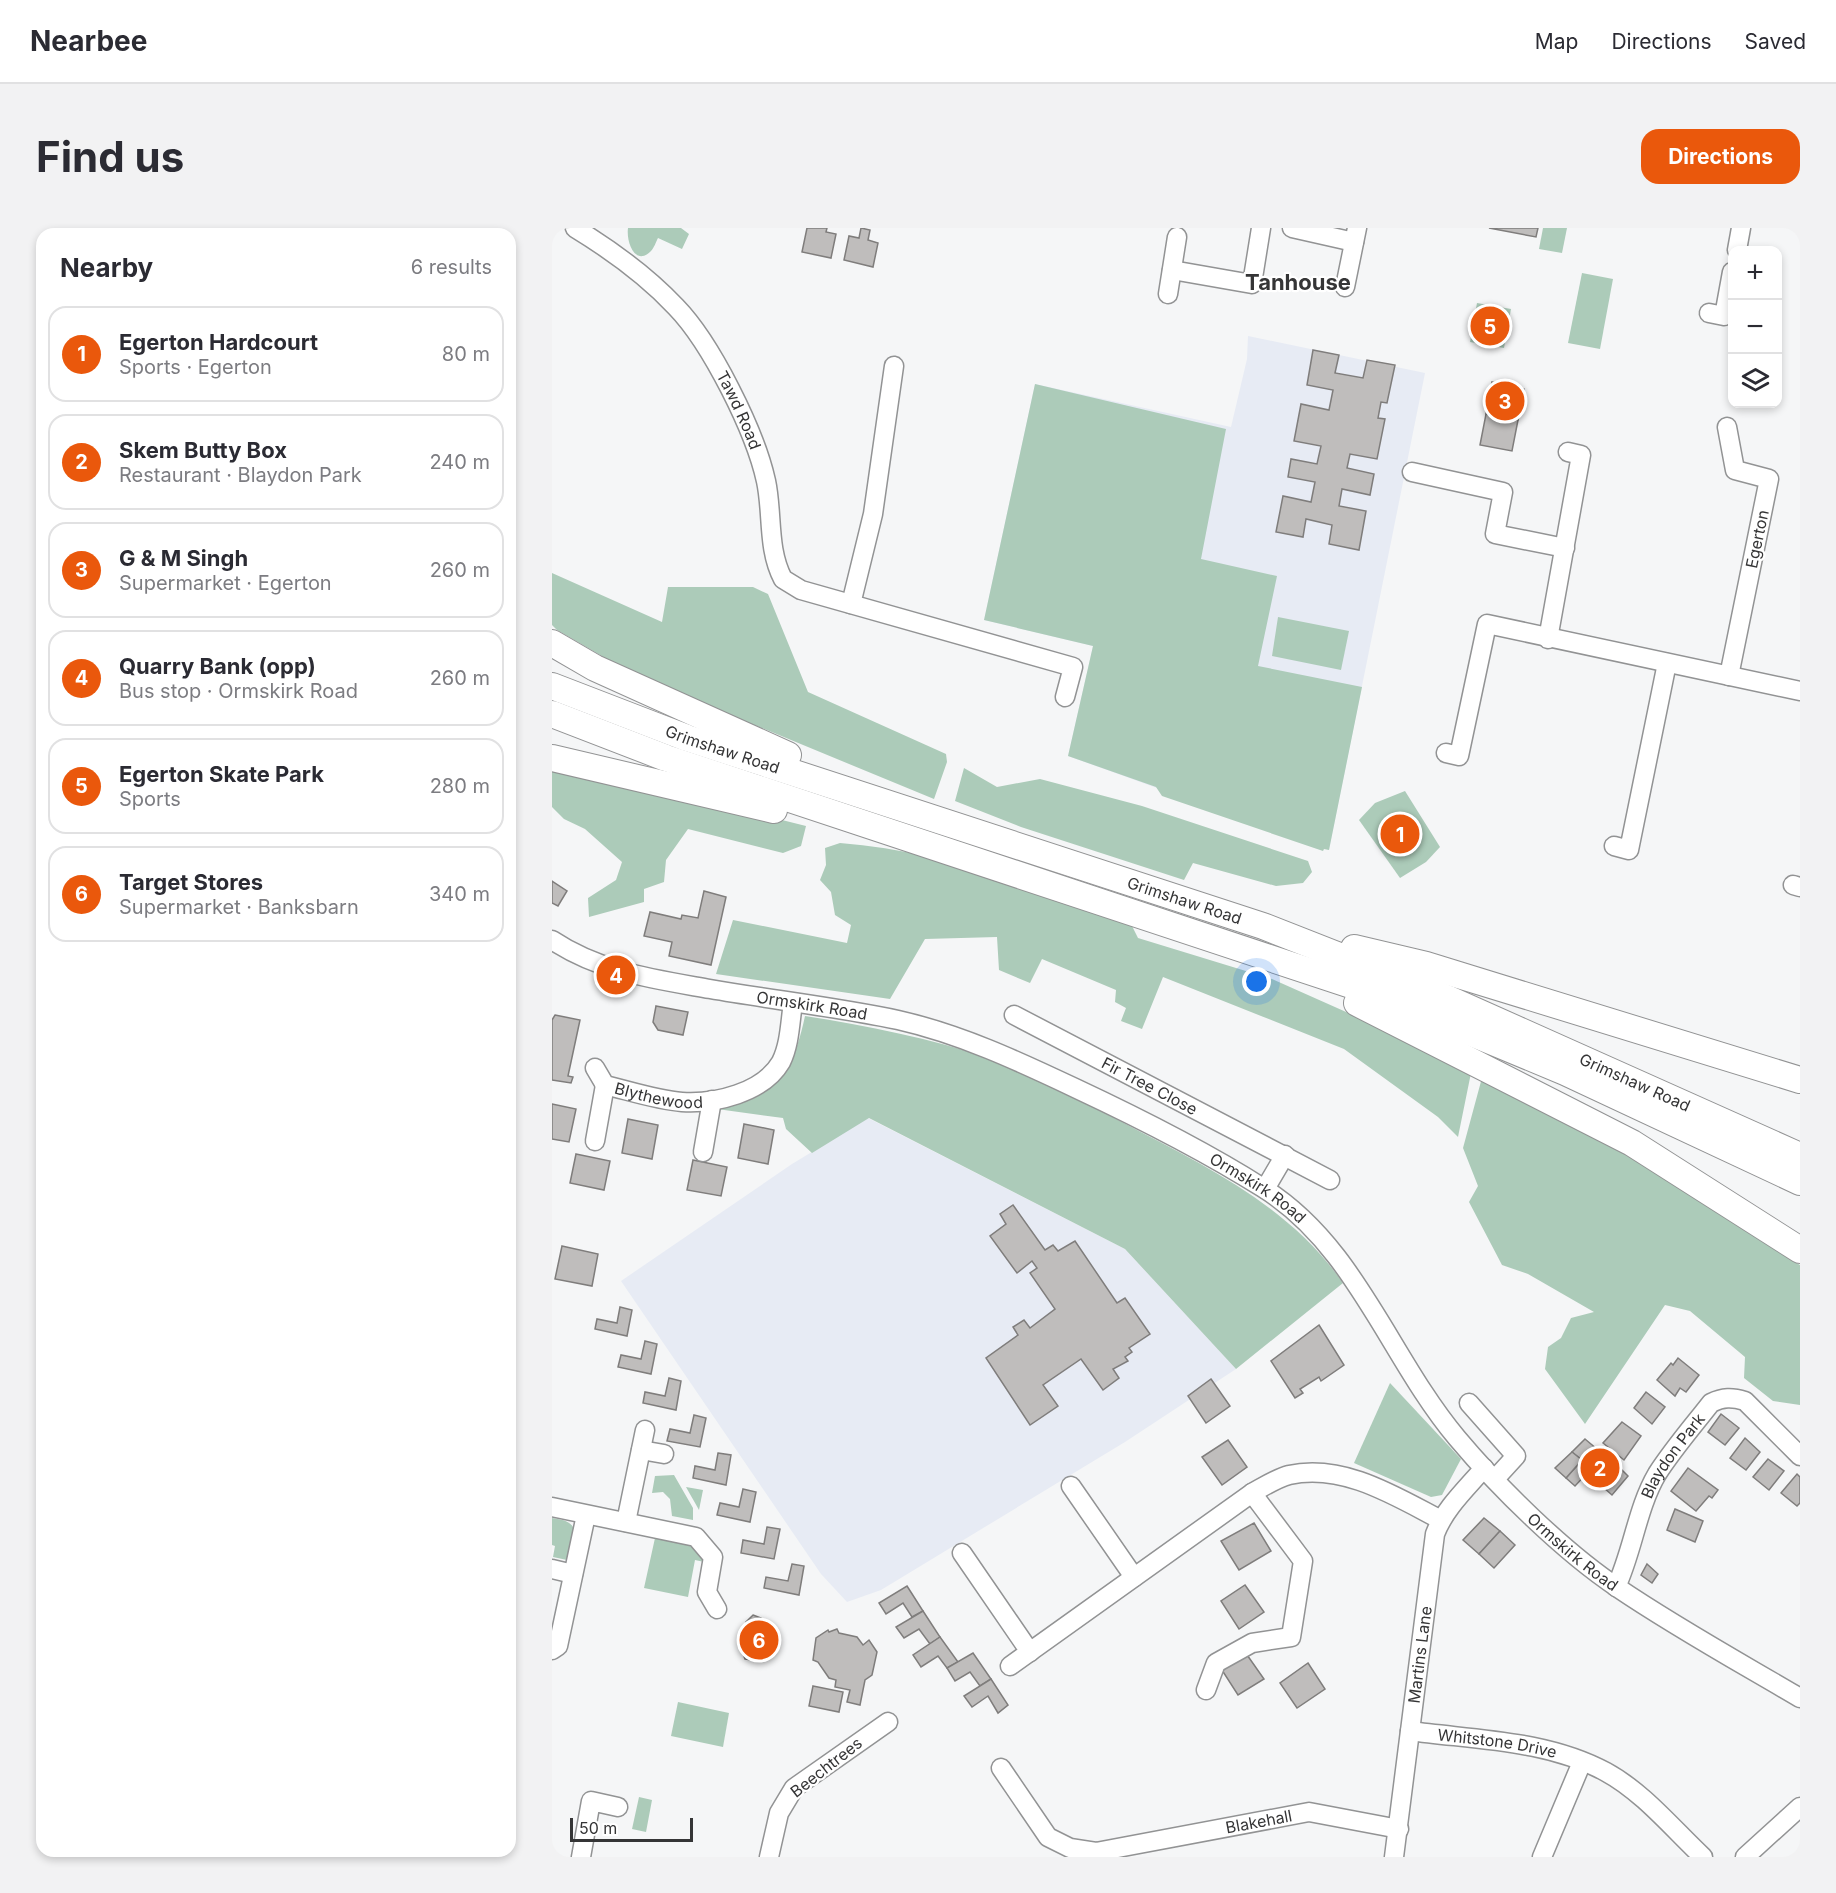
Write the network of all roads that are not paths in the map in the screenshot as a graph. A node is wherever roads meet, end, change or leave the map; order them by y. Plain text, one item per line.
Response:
1 (575, 228) edge
2 (1261, 228) edge
3 (1292, 228) edge
4 (1741, 228) edge
5 (1355, 235) edge
6 (1178, 237) dead end
7 (1738, 246) edge
8 (1172, 270) junction
9 (1345, 287) dead end
10 (1168, 294) dead end
11 (1728, 294) edge
12 (1709, 313) dead end
13 (894, 366) dead end
14 (1727, 427) dead end
15 (1568, 452) dead end
16 (1412, 472) dead end
17 (1565, 548) junction
18 (851, 604) junction
19 (1548, 639) junction
20 (552, 643) edge
21 (1667, 663) junction
22 (1729, 676) junction
23 (552, 686) edge
24 (1800, 691) edge
25 (1065, 697) dead end
26 (552, 714) edge
27 (1446, 753) dead end
28 (552, 758) edge
29 (929, 816) junction
30 (920, 844) junction
31 (1614, 846) dead end
32 (1263, 926) junction
33 (552, 940) edge
34 (1251, 951) junction
35 (793, 1003) junction
36 (1014, 1016) dead end
37 (595, 1068) dead end
38 (1800, 1080) edge
39 (605, 1085) junction
40 (712, 1100) junction
41 (595, 1141) dead end
42 (703, 1152) dead end
43 (1284, 1155) junction
44 (1800, 1156) edge
45 (1330, 1180) dead end
46 (1800, 1182) edge
47 (1265, 1189) junction
48 (1800, 1250) edge
49 (1469, 1403) dead end
50 (645, 1430) dead end
51 (641, 1450) junction
52 (664, 1454) dead end
53 (1800, 1456) edge
54 (1490, 1473) junction
55 (1071, 1486) dead end
56 (1252, 1493) junction
57 (552, 1507) edge
58 (586, 1515) junction
59 (1441, 1520) junction
60 (626, 1522) junction
61 (962, 1553) dead end
62 (552, 1569) edge
63 (573, 1574) junction
64 (1134, 1577) junction
65 (1616, 1587) junction
66 (717, 1610) dead end
67 (552, 1650) edge
68 (1030, 1652) junction
69 (1010, 1666) dead end
70 (1206, 1690) dead end
71 (1800, 1698) edge
72 (888, 1722) dead end
73 (1410, 1731) junction
74 (1582, 1762) junction
75 (1001, 1768) dead end
76 (618, 1807) dead end
77 (1800, 1807) edge
78 (1399, 1829) junction
79 (1118, 1852) edge
80 (581, 1857) edge
81 (769, 1857) edge
82 (1394, 1857) edge
83 (1542, 1857) edge
84 (1703, 1857) edge
85 (1744, 1857) edge

1 - 18 street, Tawd Road
2 - 8 street
3 - 5 street
4 - 7 street
5 - 9 street
6 - 8 street
8 - 10 street
11 - 12 street
13 - 18 street
14 - 22 street, Egerton
15 - 17 street
16 - 17 street
17 - 19 street
18 - 25 street, Tawd Road
19 - 21 street
19 - 27 street
20 - 29 main road
21 - 22 street
21 - 31 street
22 - 24 street
23 - 29 main road, Grimshaw Road
26 - 30 main road, Grimshaw Road
28 - 30 main road
29 - 32 main road, Grimshaw Road
30 - 34 main road, Grimshaw Road
32 - 38 main road
32 - 44 main road, Grimshaw Road
33 - 35 street, Ormskirk Road
34 - 46 main road, Grimshaw Road
34 - 48 main road
35 - 40 street, Blythewood
35 - 47 street, Ormskirk Road
36 - 43 street, Fir Tree Close
37 - 39 street, Blythewood
39 - 40 street, Blythewood
39 - 41 street, Blythewood
40 - 42 street, Blythewood
43 - 45 street, Fir Tree Close
43 - 47 street
47 - 54 street, Ormskirk Road
49 - 54 street, Martins Lane
50 - 51 street
51 - 52 street
51 - 60 street
53 - 65 street, Blaydon Park
54 - 59 street, Martins Lane
54 - 65 street, Ormskirk Road
55 - 64 street
56 - 59 street
56 - 64 street
56 - 70 street
57 - 58 street
58 - 60 street
58 - 63 street
59 - 73 street, Martins Lane
60 - 66 street
61 - 68 street
62 - 63 street
63 - 67 street
64 - 68 street
65 - 71 street, Ormskirk Road
68 - 69 street
72 - 81 street, Beechtrees
73 - 74 street, Whitstone Drive
73 - 78 street, Martins Lane
74 - 83 street, Whitstone Drive
74 - 84 street, Whitstone Drive
75 - 79 street, Blakehall
76 - 80 street
77 - 85 street
78 - 79 street, Blakehall
78 - 82 street, Martins Lane

